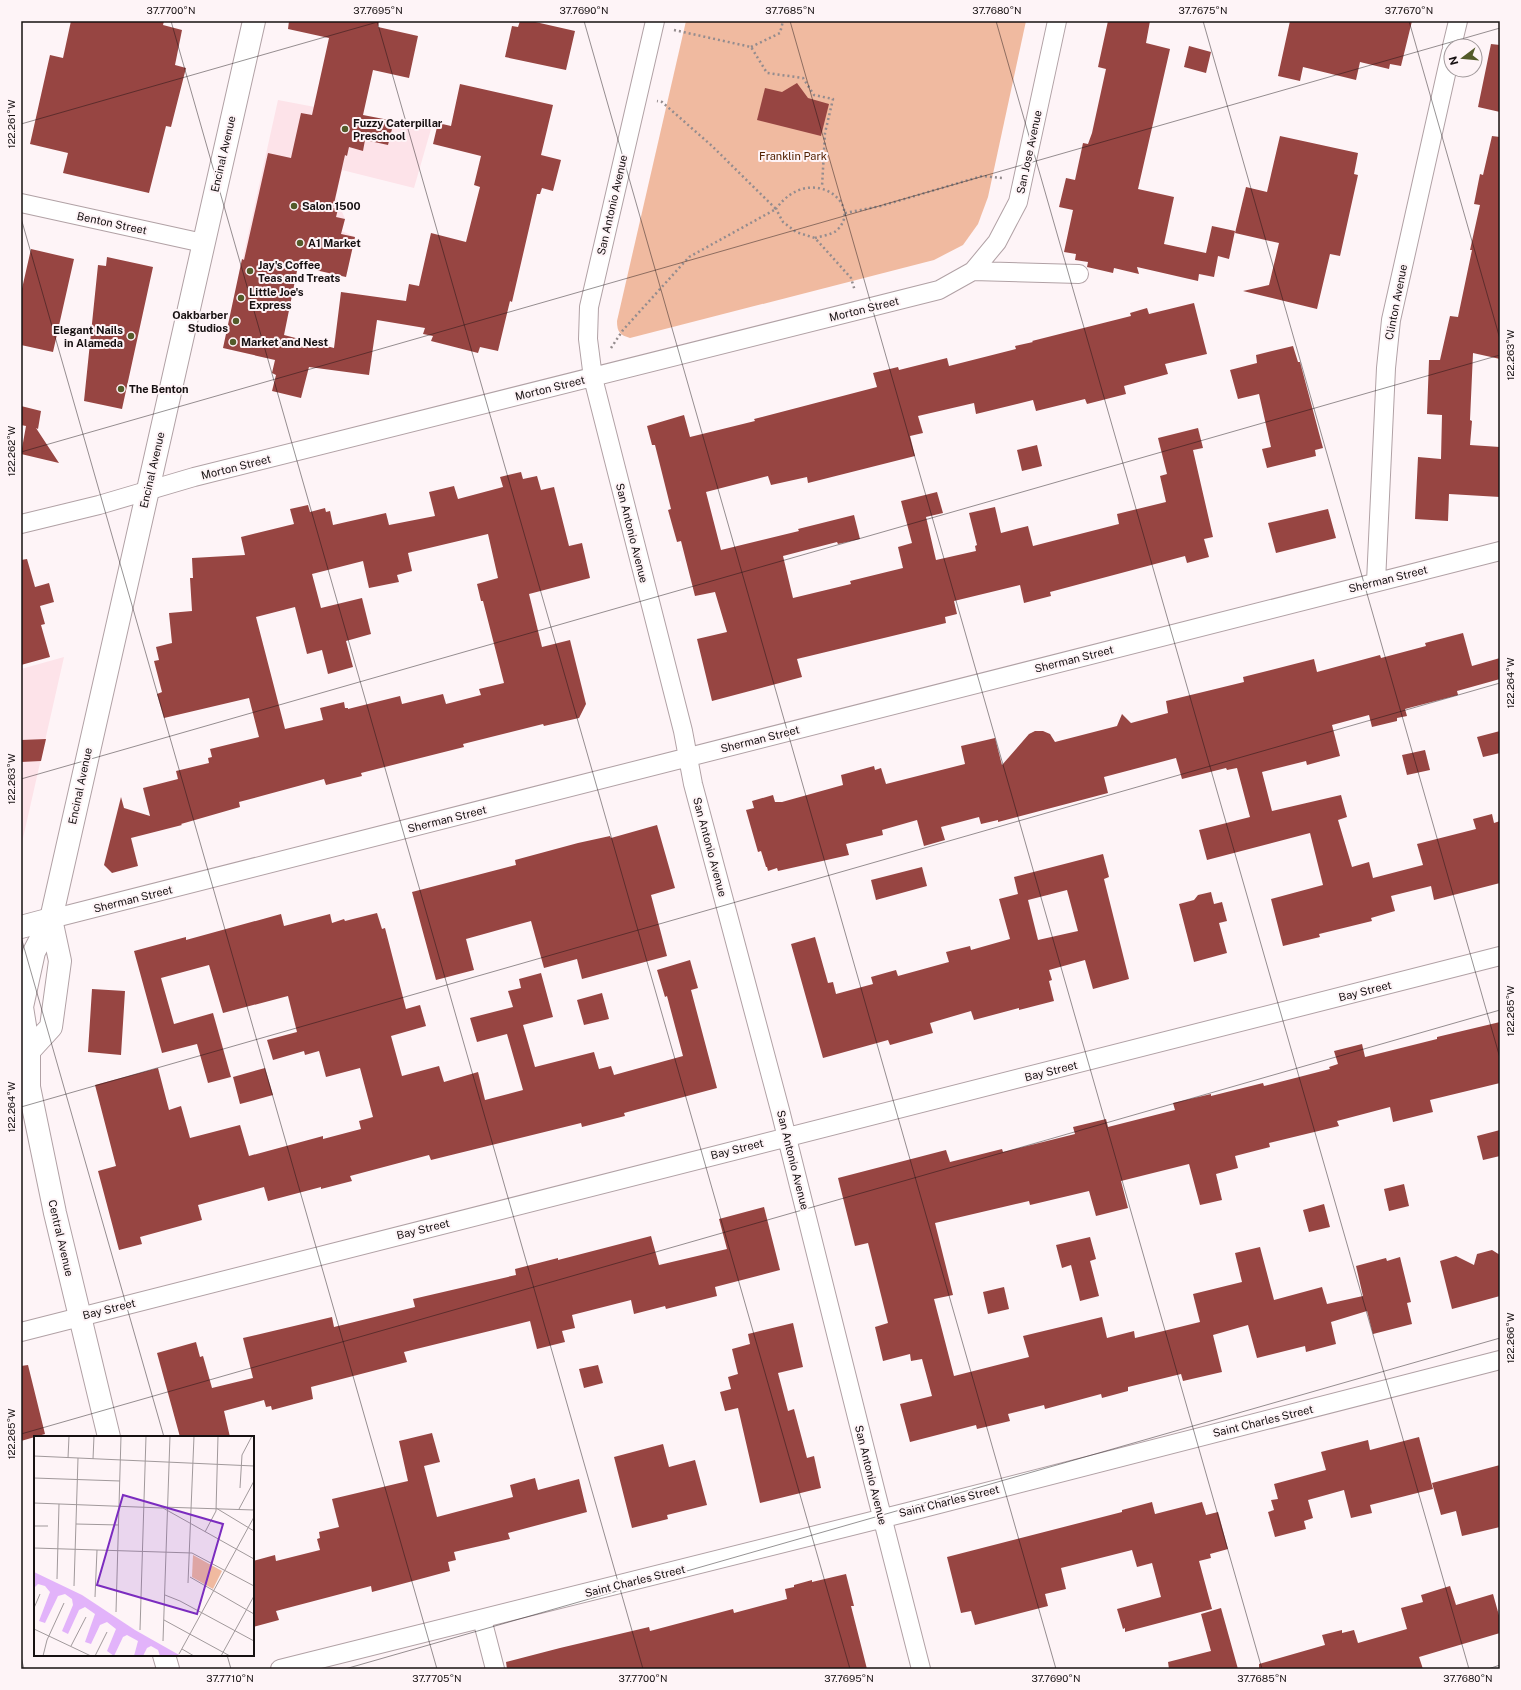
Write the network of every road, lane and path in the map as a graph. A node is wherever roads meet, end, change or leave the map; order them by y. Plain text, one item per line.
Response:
1 (254, 21) edge
2 (783, 21) edge
3 (1057, 21) edge
4 (1458, 21) edge
5 (654, 23) edge
6 (1454, 38) edge
7 (751, 48) junction
8 (1445, 78) edge
9 (638, 95) junction
10 (1022, 180) junction
11 (822, 187) junction
12 (21, 203) edge
13 (776, 209) junction
14 (845, 213) junction
15 (816, 238) junction
16 (203, 244) junction
17 (973, 271) junction
18 (1079, 274) dead end
19 (860, 310) junction
20 (592, 378) junction
21 (147, 491) junction
22 (21, 524) edge
23 (1500, 550) edge
24 (1376, 582) junction
25 (688, 757) junction
26 (51, 919) junction
27 (21, 927) edge
28 (1500, 956) edge
29 (25, 1045) edge
30 (787, 1137) junction
31 (80, 1317) junction
32 (21, 1332) edge
33 (1500, 1360) edge
34 (109, 1436) edge
35 (882, 1518) junction
36 (482, 1619) junction
37 (164, 1656) edge
38 (168, 1669) edge
39 (280, 1669) edge
40 (495, 1669) edge
41 (921, 1669) edge

1 - 16 main road, Encinal Avenue
2 - 7 path
3 - 10 street, San Jose Avenue
4 - 6 street
5 - 7 path
5 - 9 street, San Antonio Avenue
7 - 11 path
8 - 24 street, Clinton Avenue
9 - 13 path
9 - 20 street, San Antonio Avenue
10 - 14 path
10 - 17 street, San Jose Avenue
11 - 13 path
11 - 14 path
12 - 16 street, Benton Street
13 - 15 path
13 - 20 path
14 - 15 path
15 - 19 path
16 - 21 main road, Encinal Avenue
17 - 18 street
17 - 19 street, Morton Street
19 - 20 street, Morton Street
20 - 21 street, Morton Street
20 - 25 street, San Antonio Avenue
21 - 22 street, Morton Street
21 - 26 main road, Encinal Avenue
23 - 24 street, Sherman Street
24 - 25 street, Sherman Street
25 - 26 street, Sherman Street
25 - 30 street, San Antonio Avenue
26 - 27 main road, Sherman Street
26 - 29 main road, Encinal Avenue
26 - 29 main road, Encinal Avenue
28 - 30 street, Bay Street
29 - 31 main road, Central Avenue
30 - 31 street, Bay Street
30 - 35 street, San Antonio Avenue
31 - 32 street, Bay Street
31 - 34 main road, Central Avenue
33 - 35 street, Saint Charles Street
35 - 36 street, Saint Charles Street
35 - 41 street, San Antonio Avenue
36 - 39 street, Saint Charles Street
36 - 40 street
37 - 38 main road

